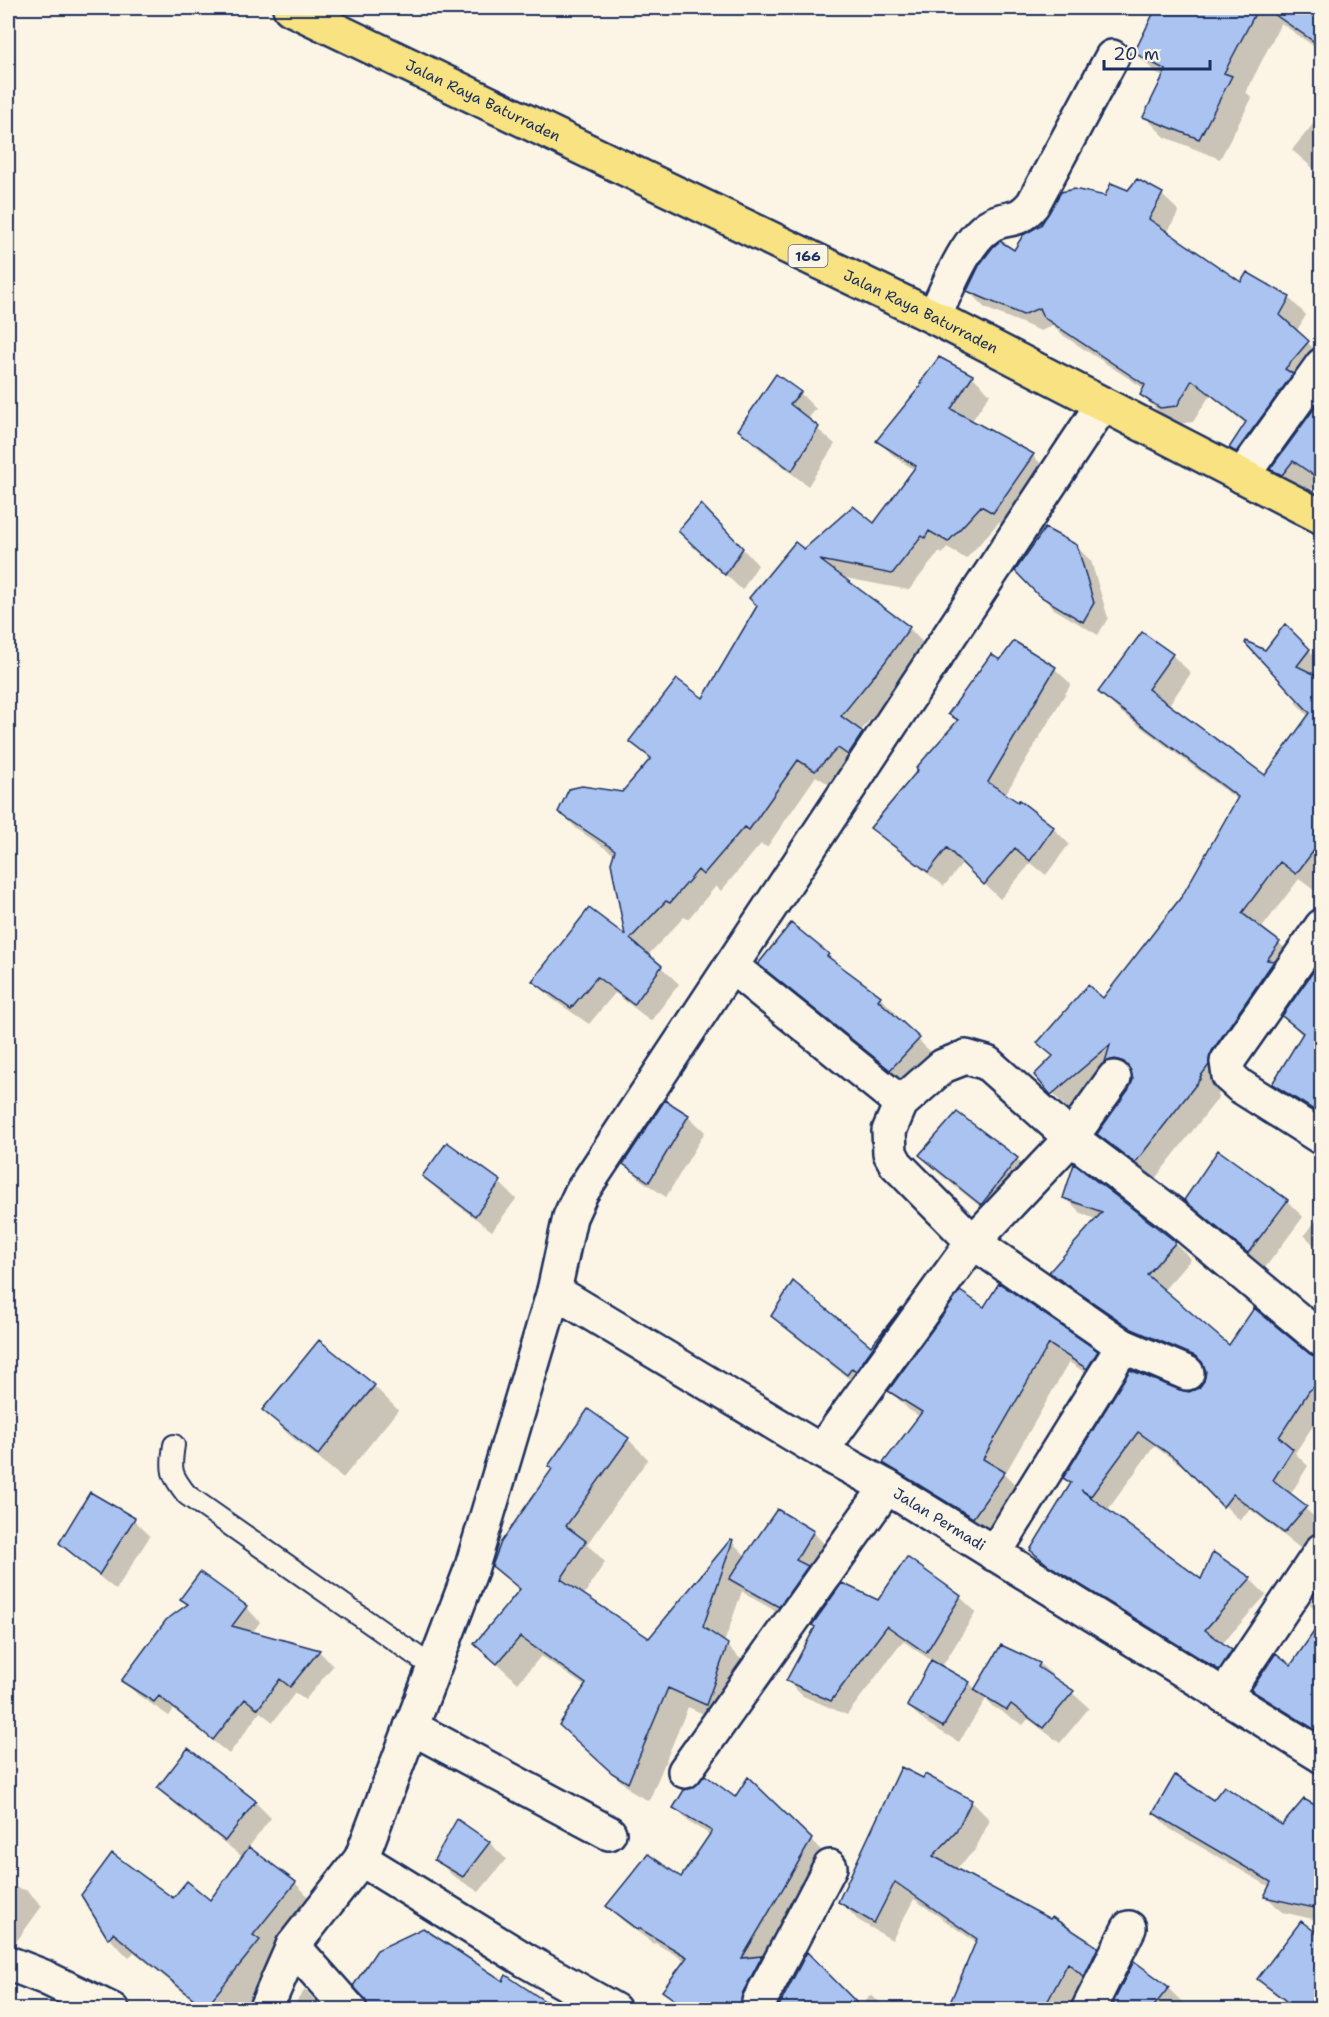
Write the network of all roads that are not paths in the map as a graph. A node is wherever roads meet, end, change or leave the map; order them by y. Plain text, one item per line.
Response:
1 (290, 8) edge
2 (1112, 57) dead end
3 (934, 317) junction
4 (1322, 365) edge
5 (1102, 405) junction
6 (1242, 476) junction
7 (1322, 517) edge
8 (1322, 926) edge
9 (731, 966) junction
10 (1114, 1077) dead end
11 (901, 1103) junction
12 (1071, 1138) junction
13 (1322, 1138) edge
14 (973, 1242) junction
15 (554, 1291) junction
16 (1322, 1340) edge
17 (1123, 1346) junction
18 (1187, 1373) dead end
19 (174, 1445) dead end
20 (821, 1451) junction
21 (887, 1488) junction
22 (1322, 1550) edge
23 (994, 1554) junction
24 (434, 1668) junction
25 (1224, 1696) junction
26 (411, 1727) junction
27 (1322, 1756) edge
28 (685, 1771) dead end
29 (609, 1833) dead end
30 (361, 1860) junction
31 (830, 1867) dead end
32 (1129, 1928) dead end
33 (293, 1946) junction
34 (8, 1963) edge
35 (112, 2010) edge
36 (265, 2010) edge
37 (350, 2010) edge
38 (614, 2010) edge
39 (758, 2010) edge
40 (1088, 2010) edge

1 - 3 main road, Jalan Raya Baturraden / 166
2 - 3 street
3 - 5 main road, Jalan Raya Baturraden / 166
4 - 6 street
5 - 6 main road, Jalan Raya Baturraden / 166
5 - 9 street
6 - 7 main road, Jalan Raya Baturraden / 166
8 - 13 street
9 - 11 street
9 - 15 street
10 - 12 street
11 - 12 street
11 - 14 street
12 - 14 street
12 - 16 street
14 - 17 street
14 - 20 street
15 - 20 street, Jalan Permadi
15 - 24 street
17 - 18 street
17 - 23 street
19 - 24 lane
20 - 21 street, Jalan Permadi
21 - 23 street, Jalan Permadi
21 - 28 street
22 - 25 street
23 - 25 street, Jalan Permadi
24 - 26 street
25 - 27 street, Jalan Permadi
26 - 29 street
26 - 30 street
30 - 33 street
30 - 38 street
31 - 39 street
32 - 40 street
33 - 36 street
33 - 37 street
34 - 35 street

